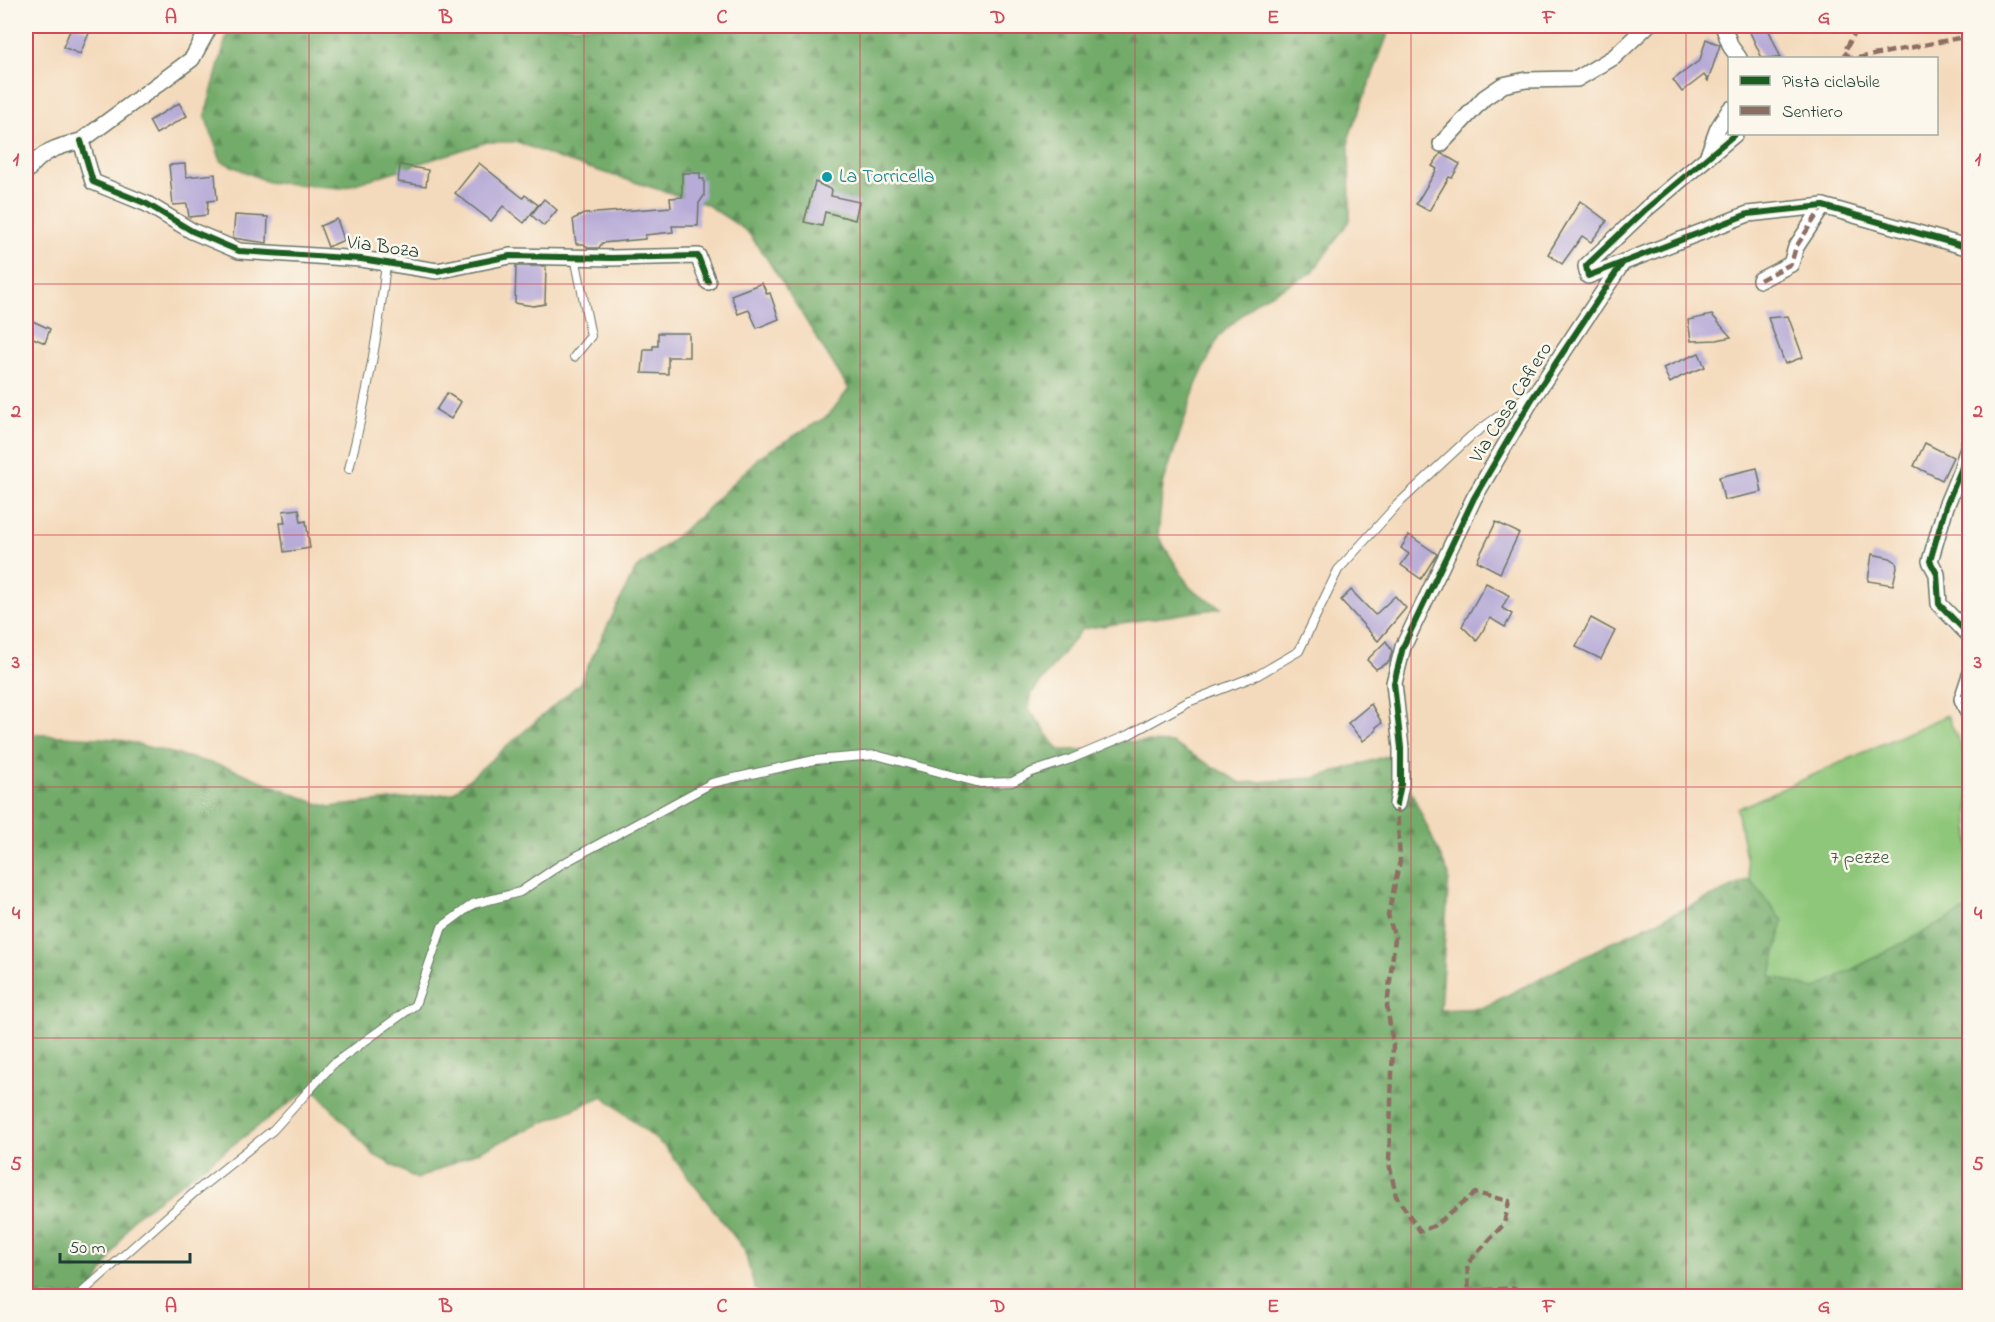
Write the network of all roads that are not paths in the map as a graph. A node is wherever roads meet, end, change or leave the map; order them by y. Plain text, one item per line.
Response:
1 (210, 26) edge
2 (1647, 26) edge
3 (1723, 26) edge
4 (1738, 57) edge
5 (1728, 112) edge
6 (1734, 135) edge
7 (81, 141) junction
8 (1441, 144) dead end
9 (1708, 156) junction
10 (26, 172) edge
11 (1822, 206) junction
12 (1970, 248) edge
13 (576, 257) junction
14 (1623, 262) junction
15 (386, 263) junction
16 (1760, 280) dead end
17 (708, 282) dead end
18 (574, 357) dead end
19 (1542, 384) junction
20 (1970, 441) edge
21 (349, 469) dead end
22 (1970, 636) edge
23 (1970, 675) edge
24 (1970, 717) edge
25 (1397, 804) dead end
26 (78, 1296) edge

1 - 7 street
2 - 8 street
3 - 4 street
5 - 9 street
6 - 9 street
7 - 10 street
7 - 15 street, Via Boza
9 - 14 street
11 - 12 street
11 - 14 street
11 - 16 street
13 - 15 street, Via Boza
13 - 17 street, Via Boza
13 - 18 lane
14 - 19 street, Via Casa Cafiero
15 - 21 lane, Via Boza
19 - 25 street, Via Casa Cafiero
19 - 26 lane
20 - 22 street
23 - 24 street

